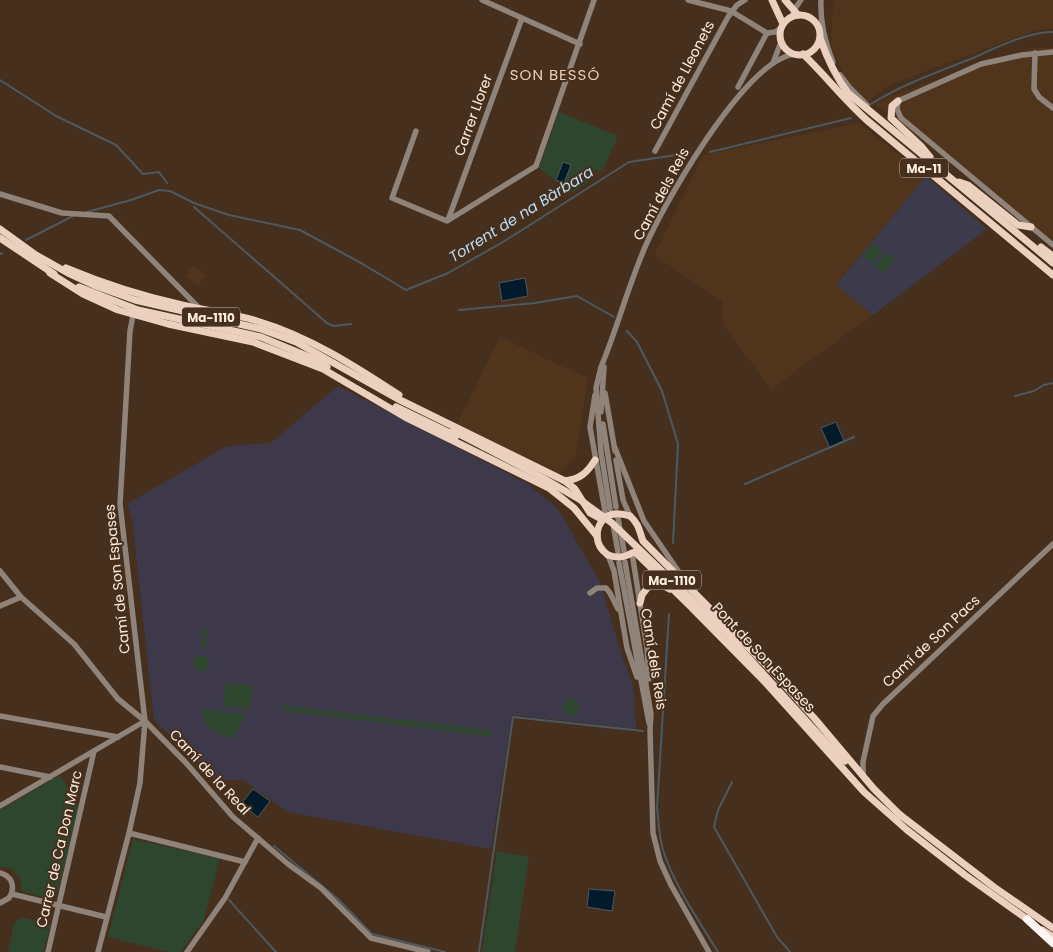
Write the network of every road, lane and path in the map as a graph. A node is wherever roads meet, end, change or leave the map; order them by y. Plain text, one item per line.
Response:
1 (482, 0) edge
2 (594, 0) edge
3 (688, 0) edge
4 (745, 0) edge
5 (772, 0) edge
6 (776, 0) edge
7 (784, 0) edge
8 (801, 0) edge
9 (819, 0) edge
10 (731, 11) junction
11 (795, 14) junction
12 (522, 18) junction
13 (783, 25) junction
14 (767, 33) junction
15 (820, 35) junction
16 (781, 42) junction
17 (580, 44) junction
18 (1053, 52) edge
19 (799, 54) junction
20 (1034, 54) junction
21 (773, 63) junction
22 (738, 87) dead end
23 (898, 100) junction
24 (1053, 108) edge
25 (416, 131) dead end
26 (656, 151) dead end
27 (936, 166) junction
28 (954, 181) junction
29 (0, 194) edge
30 (447, 221) junction
31 (1031, 227) junction
32 (0, 229) edge
33 (1016, 232) junction
34 (0, 238) edge
35 (1053, 245) edge
36 (36, 255) junction
37 (1053, 256) edge
38 (1053, 263) edge
39 (50, 273) junction
40 (1053, 275) edge
41 (200, 308) junction
42 (134, 315) junction
43 (605, 357) junction
44 (603, 378) junction
45 (596, 388) junction
46 (398, 399) junction
47 (396, 407) junction
48 (422, 410) junction
49 (464, 445) junction
50 (484, 448) junction
51 (615, 448) junction
52 (595, 460) junction
53 (565, 481) junction
54 (630, 516) junction
55 (610, 519) junction
56 (597, 536) junction
57 (641, 537) junction
58 (1053, 544) edge
59 (618, 552) dead end
60 (630, 552) junction
61 (608, 555) junction
62 (622, 563) dead end
63 (0, 570) edge
64 (686, 584) junction
65 (590, 593) dead end
66 (21, 597) junction
67 (640, 603) junction
68 (0, 606) edge
69 (690, 606) junction
70 (622, 618) junction
71 (645, 687) junction
72 (0, 716) edge
73 (145, 721) junction
74 (118, 737) junction
75 (831, 748) junction
76 (94, 751) junction
77 (0, 767) edge
78 (50, 776) junction
79 (863, 776) junction
80 (877, 803) junction
81 (0, 806) edge
82 (902, 816) junction
83 (129, 832) junction
84 (258, 838) junction
85 (245, 862) junction
86 (0, 873) edge
87 (12, 894) junction
88 (0, 903) edge
89 (59, 905) junction
90 (106, 917) junction
91 (1027, 919) junction
92 (1053, 928) edge
93 (1053, 937) edge
94 (1053, 943) edge
95 (48, 952) edge
96 (98, 952) edge
97 (187, 952) edge
98 (428, 952) edge
99 (709, 952) edge

1 - 12 street
2 - 17 street
3 - 10 street
4 - 10 street
5 - 13 main road
6 - 13 main road
7 - 11 main road, Ma-11
8 - 11 street
9 - 15 street
9 - 27 street
10 - 14 street
10 - 26 street, Camí de Lleonets
11 - 13 main road
11 - 15 main road, Ma-11
12 - 17 street
12 - 30 street, Carrer Llorer
13 - 14 street
13 - 16 main road
14 - 22 street
15 - 19 main road
15 - 27 main road, Ma-11
16 - 19 main road, Ma-11
16 - 21 street
17 - 30 street
18 - 20 street
19 - 21 street
19 - 40 main road, Ma-11
20 - 23 street
20 - 24 street
21 - 43 street, Camí dels Reis
23 - 27 main road
23 - 31 street
25 - 30 street
27 - 28 main road, Ma-11
28 - 31 main road
28 - 33 main road, Ma-11
29 - 41 street
31 - 35 street
32 - 36 main road, Ma-1110
33 - 37 main road
33 - 38 main road, Ma-11
34 - 39 main road, Ma-1110
36 - 41 main road
36 - 46 main road, Ma-1110
39 - 42 main road
39 - 47 main road, Ma-1110
41 - 48 main road
42 - 49 main road
42 - 73 street, Camí de Son Espases
43 - 44 street, Camí dels Reis
43 - 45 street, Camí dels Reis
44 - 45 street, Camí dels Reis
44 - 51 street
45 - 52 street
46 - 48 main road, Ma-1110
46 - 50 main road, Ma-1110
47 - 49 main road, Ma-1110
47 - 50 main road, Ma-1110
48 - 53 main road, Ma-1110
49 - 56 main road, Ma-1110
50 - 75 main road, Pont de Son Espases / Ma-1110, bridge
51 - 54 street
51 - 64 street
52 - 53 main road
52 - 55 street
53 - 55 main road, Ma-1110
54 - 55 main road, bridge
54 - 57 main road, Ma-1110
55 - 56 main road
55 - 59 street
55 - 60 street
56 - 61 main road, Ma-1110
57 - 60 main road
57 - 64 main road, Ma-1110
58 - 79 street, Camí de Son Pacs
60 - 61 main road, Ma-1110, bridge
60 - 67 street
60 - 69 main road, Ma-1110
61 - 70 street
62 - 71 street, Camí dels Reis
63 - 66 street, Camí de la Real
64 - 79 main road, Ma-1110
65 - 70 street
66 - 68 street
66 - 73 street, Camí de la Real
67 - 69 main road
67 - 71 street
69 - 80 main road, Ma-1110
70 - 71 street
71 - 99 street, Camí dels Reis
72 - 74 street
73 - 74 street
73 - 83 street, Camí de Son Espases
73 - 84 street, Camí de la Real
74 - 76 street
75 - 80 main road, Ma-1110
75 - 82 main road, Ma-1110
76 - 78 street
76 - 89 street, Carrer de Ca Don Marc
77 - 78 street
78 - 81 street
79 - 82 main road, Ma-1110
80 - 91 main road, Ma-1110
82 - 92 main road, Ma-1110
83 - 85 street
83 - 90 street, Camí de Son Espases
84 - 85 street
84 - 98 street, Camí de la Real
85 - 97 street
86 - 87 street
87 - 88 street
87 - 89 street
89 - 90 street
89 - 95 street, Carrer de Ca Don Marc
90 - 96 street, Camí de Son Espases
91 - 93 main road, Ma-1110
91 - 94 highway

